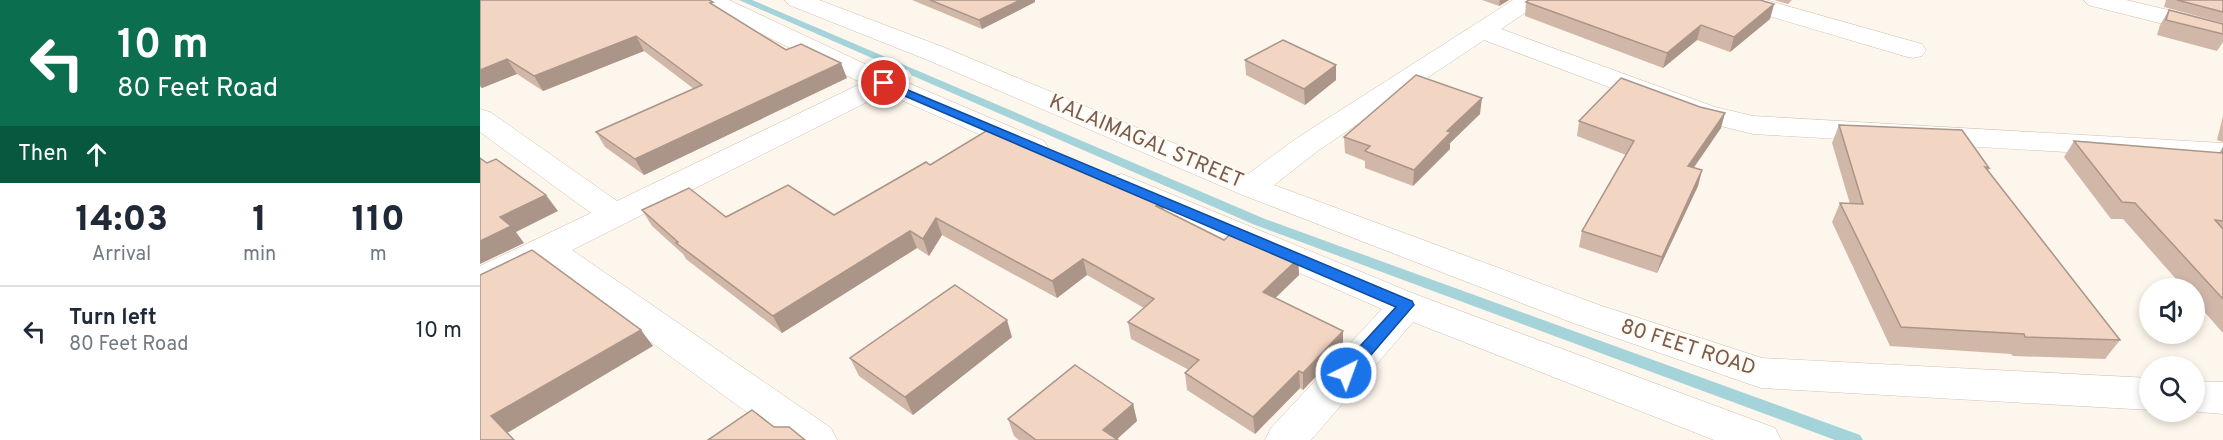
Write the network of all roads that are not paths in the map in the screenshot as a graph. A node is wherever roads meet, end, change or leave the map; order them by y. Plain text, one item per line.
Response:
1 (710, 0) edge
2 (797, 0) edge
3 (1529, 0) edge
4 (1740, 0) edge
5 (2096, 0) edge
6 (1480, 30) junction
7 (2223, 31) edge
8 (1913, 50) dead end
9 (935, 58) junction
10 (886, 81) junction
11 (480, 119) edge
12 (2223, 152) edge
13 (1059, 158) edge
14 (1103, 176) edge
15 (1251, 187) junction
16 (616, 216) junction
17 (547, 249) junction
18 (480, 281) edge
19 (1407, 305) junction
20 (2139, 393) edge
21 (2205, 397) edge
22 (2223, 398) edge
23 (816, 440) edge
24 (1286, 440) edge
25 (1760, 440) edge

1 - 10 street
2 - 9 street, KALAIMAGAL STREET
3 - 6 street, KALAIMAGAL STREET
4 - 8 street
5 - 7 street
6 - 12 street
6 - 15 street, KALAIMAGAL STREET
9 - 10 street
9 - 15 street, KALAIMAGAL STREET
10 - 13 street
10 - 16 street
11 - 16 street
14 - 19 street
15 - 20 street, 80 FEET ROAD
16 - 17 street
17 - 18 street
17 - 23 street
19 - 24 street
19 - 25 street
21 - 22 street

